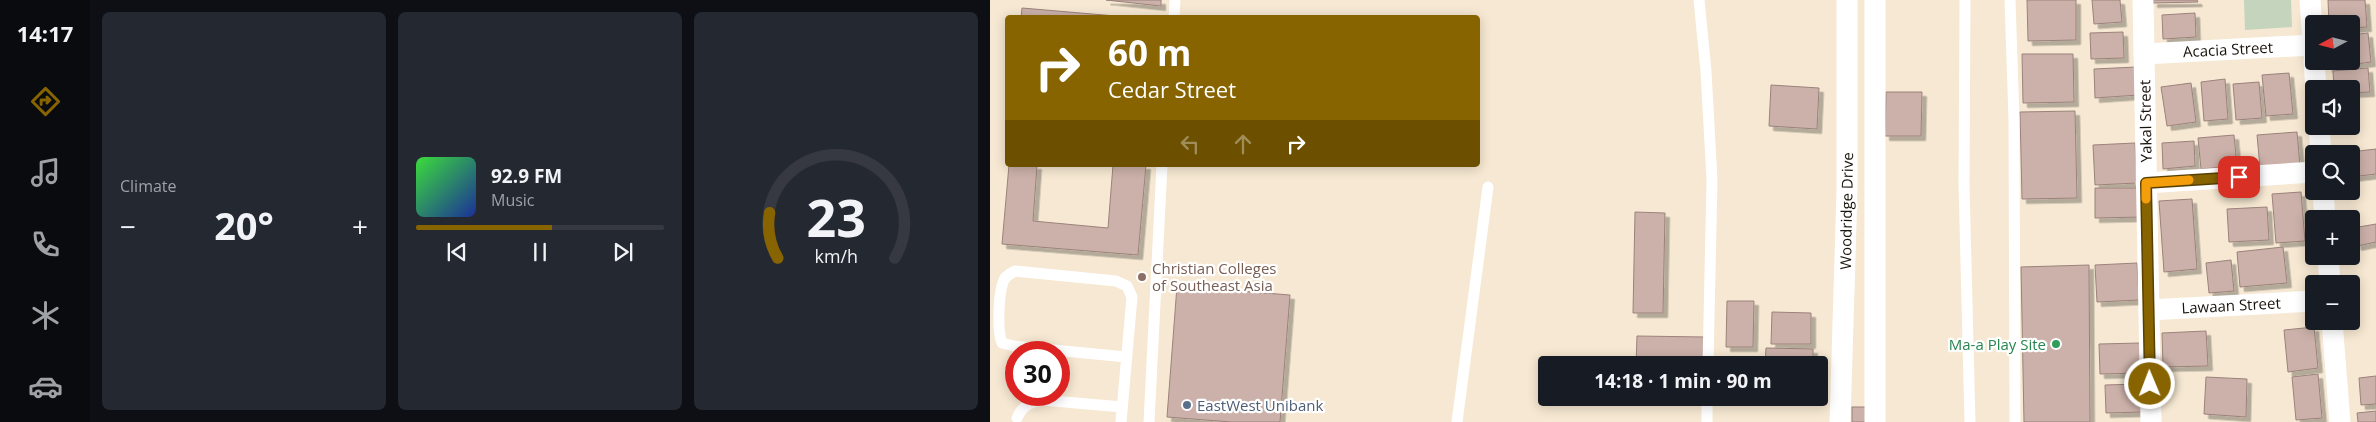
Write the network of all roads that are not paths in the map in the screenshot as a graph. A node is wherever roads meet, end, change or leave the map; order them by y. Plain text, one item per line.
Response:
1 (1175, 0) edge
2 (1699, 0) edge
3 (1847, 0) edge
4 (1875, 0) edge
5 (1965, 0) edge
6 (2010, 0) edge
7 (2142, 0) edge
8 (2310, 0) edge
9 (1174, 15) edge
10 (2311, 15) edge
11 (2144, 54) junction
12 (2305, 54) edge
13 (1162, 167) edge
14 (2305, 173) edge
15 (2146, 183) junction
16 (1488, 187) dead end
17 (1847, 192) junction
18 (1875, 192) junction
19 (2305, 301) edge
20 (2149, 310) junction
21 (2333, 330) edge
22 (1708, 356) edge
23 (1126, 357) junction
24 (1708, 406) edge
25 (1122, 407) junction
26 (1017, 418) dead end
27 (1121, 422) edge
28 (1149, 422) edge
29 (1457, 422) edge
30 (1707, 422) edge
31 (1840, 422) edge
32 (1875, 422) edge
33 (1970, 422) edge
34 (2016, 422) edge
35 (2151, 422) edge
36 (2340, 422) edge

1 - 9 lane
2 - 22 lane
3 - 17 street, Woodridge Drive
4 - 18 street, Woodridge Drive
5 - 33 lane
6 - 34 lane
7 - 11 street, Yakal Street
8 - 10 street
11 - 12 street, Acacia Street
11 - 15 street, Yakal Street
13 - 28 lane
14 - 15 street
15 - 20 street, Yakal Street
16 - 29 lane
17 - 18 street
17 - 31 street, Woodridge Drive
18 - 32 street, Woodridge Drive
19 - 20 street, Lawaan Street
20 - 35 street, Yakal Street
21 - 36 street
23 - 23 lane
23 - 25 lane
24 - 30 lane
25 - 26 lane
25 - 27 lane

